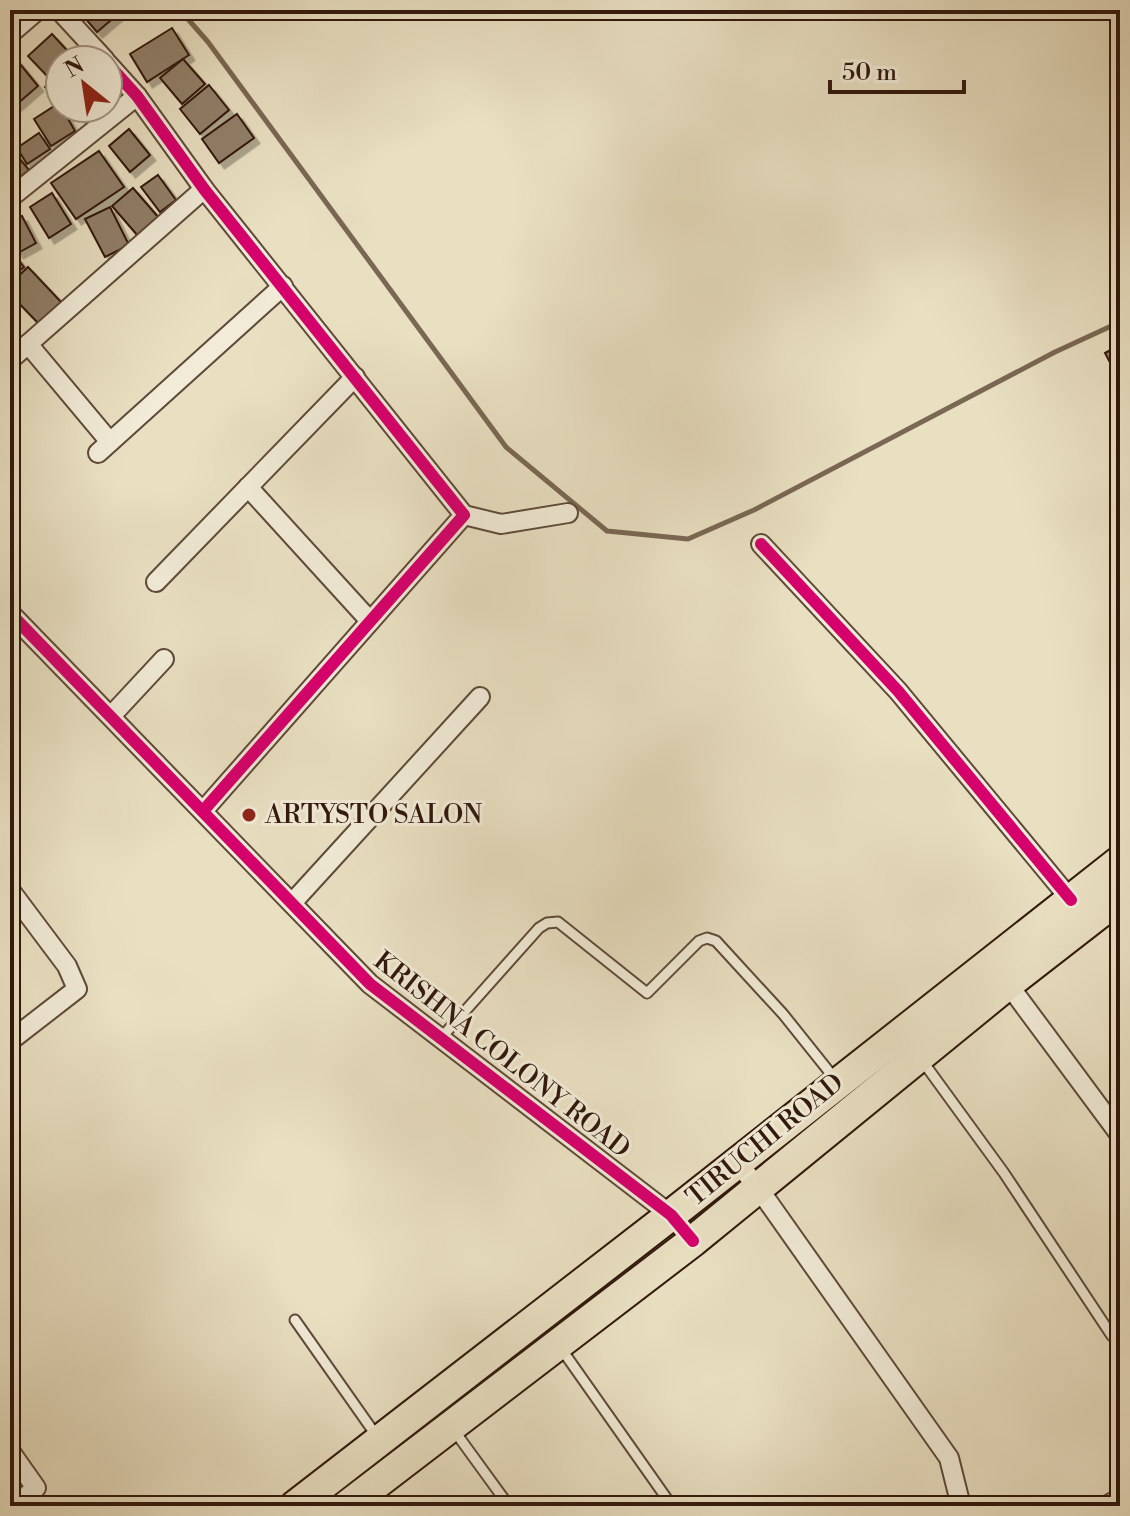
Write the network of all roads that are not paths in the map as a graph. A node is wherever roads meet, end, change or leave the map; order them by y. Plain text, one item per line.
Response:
1 (38, 10) edge
2 (59, 10) edge
3 (10, 34) edge
4 (90, 44) edge
5 (124, 82) edge
6 (137, 96) junction
7 (204, 189) junction
8 (10, 198) edge
9 (283, 286) junction
10 (28, 344) junction
11 (10, 360) edge
12 (355, 377) junction
13 (248, 487) junction
14 (568, 513) dead end
15 (464, 515) junction
16 (761, 544) dead end
17 (156, 582) dead end
18 (10, 613) edge
19 (370, 621) junction
20 (164, 659) dead end
21 (480, 697) dead end
22 (111, 716) junction
23 (203, 811) junction
24 (1120, 861) edge
25 (10, 890) edge
26 (1120, 897) edge
27 (1071, 900) junction
28 (292, 903) junction
29 (1008, 984) junction
30 (441, 1038) junction
31 (10, 1041) edge
32 (919, 1056) junction
33 (838, 1082) junction
34 (1120, 1135) edge
35 (737, 1162) junction
36 (759, 1189) junction
37 (671, 1215) junction
38 (693, 1241) junction
39 (295, 1320) dead end
40 (1112, 1336) dead end
41 (558, 1345) junction
42 (451, 1427) junction
43 (380, 1440) junction
44 (10, 1451) edge
45 (313, 1496) edge
46 (1120, 1498) edge
47 (355, 1504) edge
48 (14, 1506) edge
49 (509, 1506) edge
50 (672, 1506) edge
51 (961, 1506) edge
52 (1106, 1506) edge

1 - 3 street
2 - 4 street
5 - 6 street
6 - 7 street
6 - 8 street
7 - 9 street
7 - 10 street
9 - 10 street
9 - 12 street
10 - 11 street
12 - 13 street
12 - 15 street
13 - 17 street
13 - 19 street
14 - 15 street
15 - 19 street
16 - 27 street
18 - 22 street, KRISHNA COLONY ROAD
19 - 23 street
20 - 22 street
21 - 28 street
22 - 23 street, KRISHNA COLONY ROAD
23 - 28 street, KRISHNA COLONY ROAD
24 - 27 highway, TIRUCHI ROAD
25 - 31 street
26 - 29 highway
27 - 33 highway, TIRUCHI ROAD
28 - 30 street, KRISHNA COLONY ROAD
29 - 32 highway
29 - 34 street
30 - 33 lane
30 - 37 street, KRISHNA COLONY ROAD
32 - 36 highway
32 - 40 lane
33 - 35 highway, TIRUCHI ROAD
35 - 36 street
35 - 37 highway, TIRUCHI ROAD
36 - 38 highway
36 - 51 street
37 - 38 street, KRISHNA COLONY ROAD
37 - 43 highway, TIRUCHI ROAD
38 - 41 highway
39 - 43 lane
41 - 42 highway
41 - 50 lane
42 - 47 highway
42 - 49 lane
43 - 45 highway, TIRUCHI ROAD
44 - 48 street
45 - 47 highway
46 - 52 street

